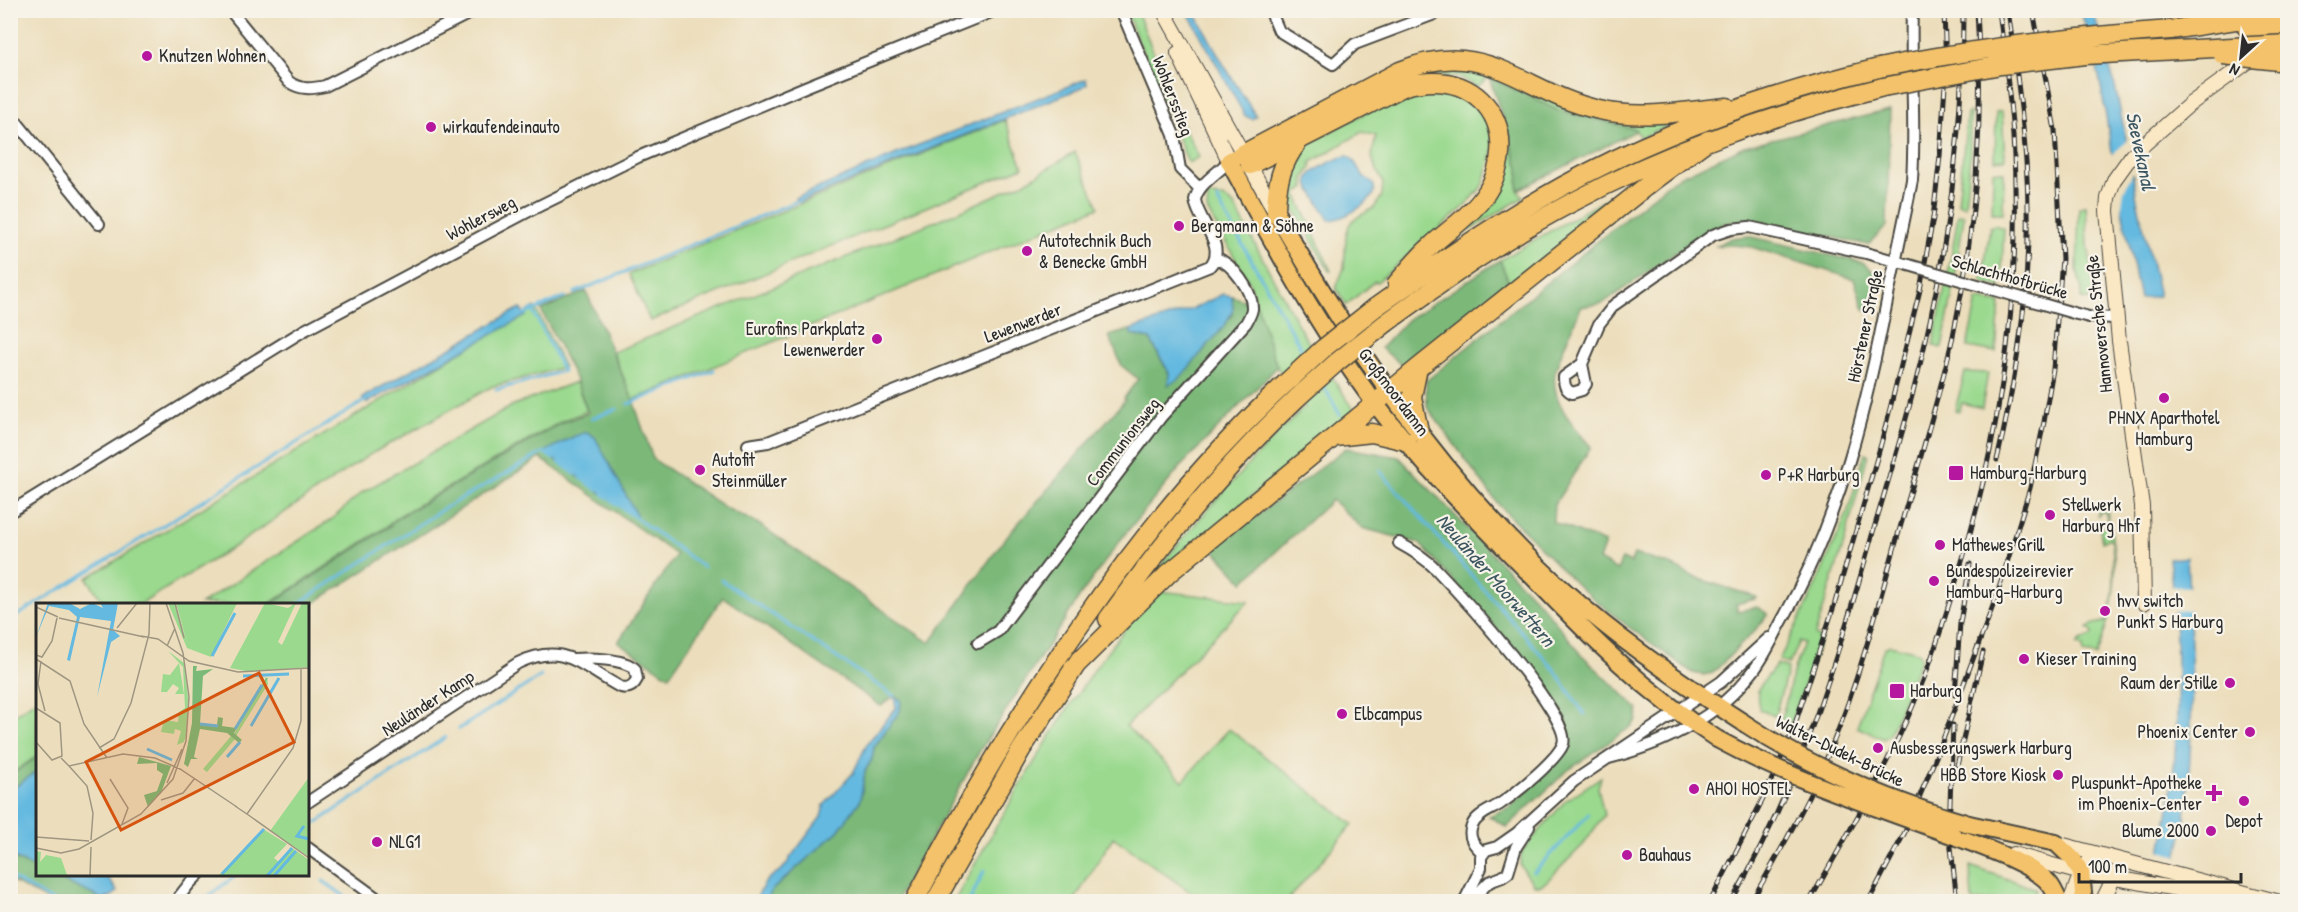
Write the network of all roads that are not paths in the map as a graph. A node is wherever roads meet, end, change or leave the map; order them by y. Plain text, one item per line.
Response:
1 (230, 10) edge
2 (476, 10) edge
3 (996, 10) edge
4 (1121, 10) edge
5 (1161, 10) edge
6 (1270, 10) edge
7 (1445, 10) edge
8 (1912, 10) edge
9 (2288, 12) edge
10 (1430, 13) edge
11 (2288, 27) edge
12 (2170, 30) junction
13 (2288, 42) edge
14 (2168, 49) junction
15 (2288, 50) edge
16 (2288, 62) edge
17 (2215, 85) junction
18 (1753, 105) junction
19 (10, 114) edge
20 (1708, 140) junction
21 (1298, 142) junction
22 (1239, 163) junction
23 (1199, 188) junction
24 (1276, 213) junction
25 (99, 224) dead end
26 (1216, 258) junction
27 (1895, 261) junction
28 (1376, 307) junction
29 (2117, 318) junction
30 (1582, 364) dead end
31 (1418, 368) junction
32 (1382, 397) junction
33 (1413, 436) junction
34 (1333, 437) junction
35 (748, 445) dead end
36 (10, 512) edge
37 (1399, 543) dead end
38 (2144, 603) dead end
39 (1776, 632) junction
40 (978, 643) dead end
41 (573, 659) junction
42 (1074, 669) junction
43 (1701, 695) junction
44 (1718, 706) junction
45 (1677, 711) junction
46 (1694, 724) junction
47 (1609, 758) junction
48 (309, 801) edge
49 (1536, 817) junction
50 (1969, 842) junction
51 (2056, 843) junction
52 (1497, 847) junction
53 (309, 849) edge
54 (1483, 853) junction
55 (2094, 854) junction
56 (2122, 861) junction
57 (1511, 862) junction
58 (1481, 868) junction
59 (2081, 873) junction
60 (197, 876) edge
61 (2114, 877) junction
62 (1494, 879) junction
63 (2140, 882) junction
64 (2178, 883) junction
65 (175, 902) edge
66 (382, 902) edge
67 (914, 902) edge
68 (935, 902) edge
69 (1464, 902) edge
70 (1469, 902) edge
71 (2059, 902) edge
72 (2070, 902) edge
73 (2084, 902) edge
74 (2102, 902) edge
75 (2280, 902) edge

1 - 2 street
3 - 36 street, Wohlersweg
4 - 23 street, Wohlersstieg
5 - 22 main road, Großmoordamm
6 - 10 street
7 - 10 street
8 - 27 street, Hörstener Straße
9 - 12 highway
11 - 12 highway
12 - 18 highway, bridge
13 - 14 highway, bridge
13 - 17 main road, Hannoversche Straße
14 - 16 highway, bridge
14 - 20 highway, bridge
15 - 17 main road, Hannoversche Straße
17 - 29 main road, Hannoversche Straße
18 - 22 highway
18 - 28 highway
19 - 25 street
20 - 31 highway
20 - 42 highway, bridge
21 - 22 highway
21 - 24 highway
21 - 28 highway
22 - 23 street
22 - 24 main road, Großmoordamm
22 - 32 main road, Großmoordamm
23 - 26 street
24 - 32 main road, Großmoordamm
26 - 35 street, Lewenwerder
26 - 40 street, Communionsweg
27 - 29 street, Schlachthofbrücke, bridge
27 - 30 street, Schlachthofbrücke
27 - 39 street, Hörstener Straße
28 - 67 highway, bridge
29 - 38 main road, Hannoversche Straße
31 - 32 highway
31 - 33 highway
32 - 33 main road, Großmoordamm
32 - 34 highway
33 - 34 highway
33 - 43 main road, Großmoordamm
33 - 45 main road, Großmoordamm
34 - 42 highway
37 - 54 street
39 - 43 street, Hörstener Straße
39 - 44 street, Hörstener Straße
41 - 41 street, Neuländer Kamp
41 - 48 street, Neuländer Kamp
42 - 68 highway
43 - 44 main road, Großmoordamm
43 - 45 street, Hörstener Straße
44 - 46 street, Hörstener Straße
44 - 51 main road, Walter-Dudek-Brücke, bridge
45 - 46 main road, Großmoordamm
45 - 47 street, Hörstener Straße
46 - 47 street, Hörstener Straße
46 - 50 main road, Walter-Dudek-Brücke, bridge
47 - 49 street, Hörstener Straße
49 - 52 street
49 - 57 street
50 - 59 main road, Walter-Dudek-Brücke
50 - 71 main road, Walter-Dudek-Brücke
51 - 55 main road, Walter-Dudek-Brücke
51 - 59 main road
52 - 54 street
52 - 57 street
53 - 66 street
54 - 58 street
55 - 56 main road, Walter-Dudek-Brücke
55 - 59 main road
56 - 61 main road
56 - 63 main road
56 - 64 main road, Walter-Dudek-Brücke
57 - 62 street
58 - 62 street
58 - 69 street
59 - 61 main road, Walter-Dudek-Brücke
59 - 72 main road
59 - 73 main road
60 - 65 street
61 - 63 main road, Walter-Dudek-Brücke
61 - 74 main road
62 - 70 street
63 - 64 main road, Walter-Dudek-Brücke
64 - 75 main road

